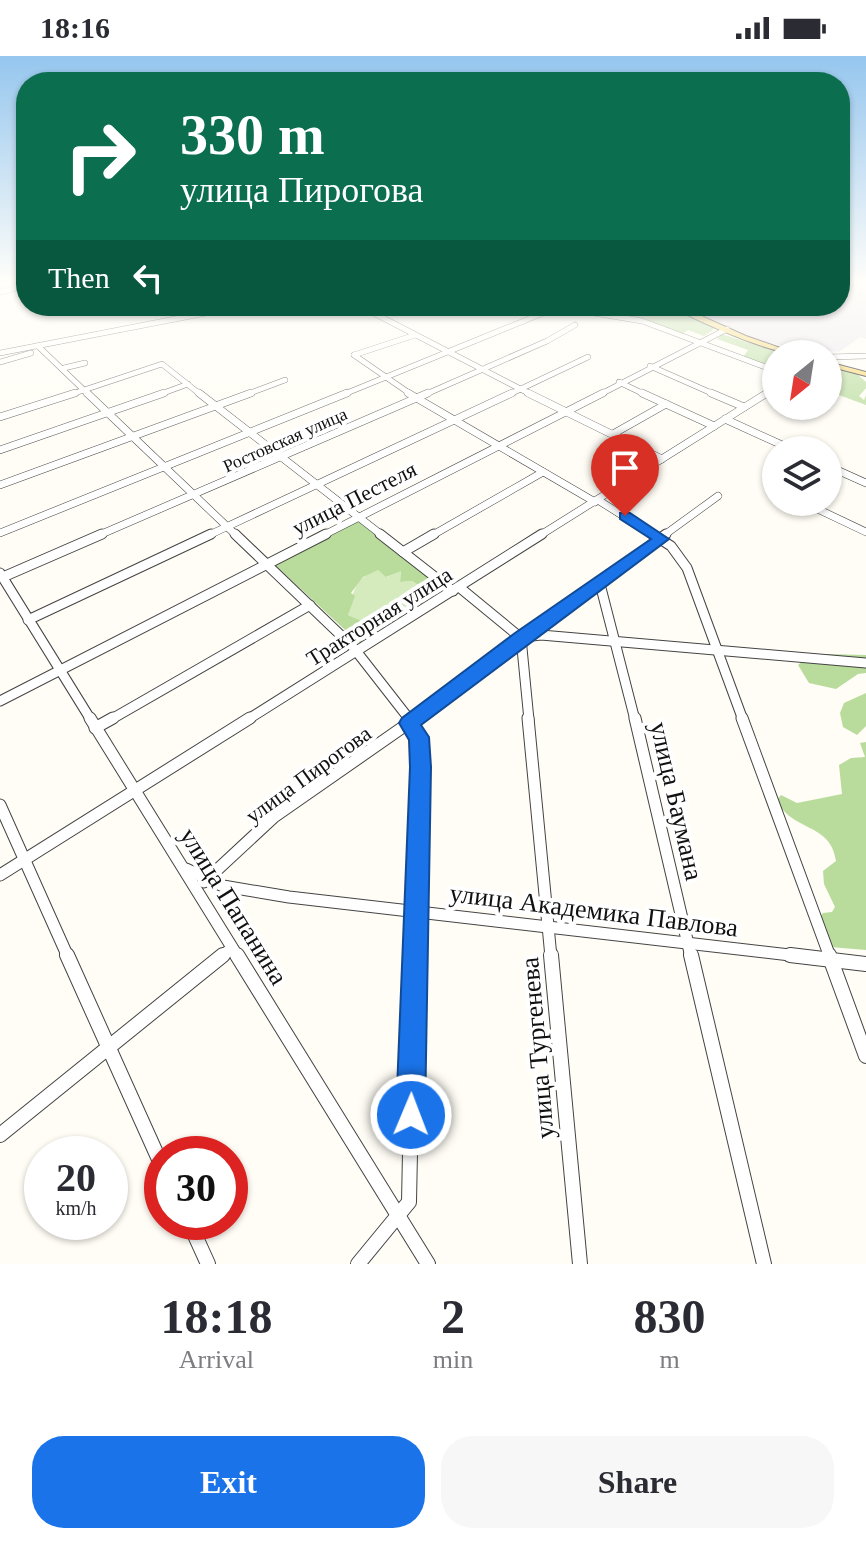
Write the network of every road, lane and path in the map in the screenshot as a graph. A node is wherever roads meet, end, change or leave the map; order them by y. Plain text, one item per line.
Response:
1 (77, 340) edge
2 (399, 340) edge
3 (426, 340) edge
4 (475, 340) edge
5 (543, 340) edge
6 (694, 340) edge
7 (702, 340) edge
8 (698, 342) junction
9 (40, 348) junction
10 (448, 351) junction
11 (0, 353) edge
12 (866, 356) edge
13 (588, 357) dead end
14 (842, 357) edge
15 (0, 362) edge
16 (85, 363) dead end
17 (650, 366) junction
18 (762, 366) edge
19 (64, 368) junction
20 (842, 368) edge
21 (482, 369) junction
22 (866, 374) edge
23 (385, 377) junction
24 (285, 380) dead end
25 (619, 382) junction
26 (188, 384) junction
27 (520, 388) junction
28 (85, 390) junction
29 (762, 396) edge
30 (416, 397) junction
31 (666, 404) junction
32 (216, 406) junction
33 (744, 407) junction
34 (564, 411) junction
35 (107, 412) junction
36 (0, 417) edge
37 (453, 419) junction
38 (725, 419) junction
39 (714, 426) junction
40 (249, 432) junction
41 (613, 434) junction
42 (134, 436) junction
43 (762, 436) edge
44 (497, 445) junction
45 (0, 450) edge
46 (281, 457) junction
47 (662, 459) junction
48 (164, 466) junction
49 (543, 472) junction
50 (842, 472) edge
51 (866, 483) edge
52 (316, 484) junction
53 (0, 485) edge
54 (194, 495) junction
55 (718, 496) dead end
56 (597, 501) junction
57 (357, 516) junction
58 (832, 516) edge
59 (228, 526) junction
60 (866, 532) edge
61 (0, 533) edge
62 (662, 539) junction
63 (403, 552) junction
64 (266, 563) junction
65 (1, 575) edge
66 (600, 584) junction
67 (456, 589) junction
68 (310, 605) junction
69 (28, 620) junction
70 (521, 638) junction
71 (617, 642) junction
72 (715, 650) junction
73 (356, 652) junction
74 (866, 663) edge
75 (59, 671) junction
76 (0, 701) edge
77 (409, 723) junction
78 (95, 728) junction
79 (134, 792) junction
80 (0, 805) edge
81 (25, 859) junction
82 (0, 875) edge
83 (202, 886) junction
84 (415, 911) junction
85 (550, 928) junction
86 (689, 944) junction
87 (232, 948) junction
88 (830, 960) junction
89 (866, 964) edge
90 (107, 1049) junction
91 (866, 1056) edge
92 (0, 1135) edge
93 (148, 1136) edge
94 (399, 1217) junction
95 (197, 1240) edge
96 (208, 1264) edge
97 (358, 1264) edge
98 (428, 1264) edge
99 (580, 1264) edge
100 (764, 1264) edge

1 - 9 street
2 - 23 street
3 - 10 street
4 - 10 street
5 - 21 street, Ростовская улица
6 - 8 street
7 - 8 street, улица Пестеля
8 - 17 street, улица Пестеля
8 - 18 street
9 - 11 street
9 - 15 street
9 - 19 street
10 - 21 street
10 - 23 street
12 - 14 street
13 - 27 street
16 - 19 street
17 - 25 street, улица Пестеля
17 - 33 street
19 - 28 street
20 - 22 main road
21 - 27 street
21 - 30 street, Ростовская улица
23 - 30 street
23 - 40 street
24 - 32 street
25 - 31 street
25 - 34 street, улица Пестеля
26 - 28 street
26 - 32 street
26 - 35 street
27 - 34 street
27 - 37 street
28 - 35 street
28 - 36 street
29 - 33 street, Тракторная улица
30 - 37 street
30 - 46 street, Ростовская улица
31 - 39 street
31 - 41 street
32 - 40 street
32 - 42 street
33 - 38 street, Тракторная улица
34 - 41 street
34 - 44 street, улица Пестеля
35 - 42 street
35 - 45 street
37 - 44 street
37 - 52 street
38 - 39 street, Тракторная улица
38 - 43 street
39 - 47 street, Тракторная улица
40 - 46 street
40 - 48 street
41 - 47 street
42 - 48 street
42 - 53 street
44 - 49 street
44 - 57 street, улица Пестеля
46 - 52 street
46 - 54 street, Ростовская улица
47 - 56 street, Тракторная улица
48 - 54 street
48 - 61 street
49 - 56 street
49 - 63 street
50 - 51 street
52 - 57 street
52 - 59 street
54 - 59 street
54 - 65 street, Ростовская улица
55 - 62 street, улица Пирогова
56 - 62 street
56 - 67 street, Тракторная улица
57 - 63 street
57 - 64 street, улица Пестеля
58 - 60 street
59 - 64 street
59 - 69 street
62 - 66 street, улица Пирогова
62 - 72 street
63 - 67 street
64 - 68 street
64 - 75 street, улица Пестеля
65 - 69 street, улица Папанина
66 - 70 street, улица Пирогова
66 - 71 street, улица Баумана
67 - 70 street
67 - 73 street, Тракторная улица
68 - 73 street
68 - 78 street
69 - 75 street, улица Папанина
70 - 71 street
70 - 77 street, улица Пирогова
70 - 85 street, улица Тургенева
71 - 72 street
71 - 86 street, улица Баумана
72 - 74 street
72 - 88 street
73 - 77 street
73 - 79 street, Тракторная улица
75 - 76 street, улица Пестеля
75 - 78 street, улица Папанина
77 - 83 street, улица Пирогова
77 - 84 street
78 - 79 street, улица Папанина
79 - 81 street, Тракторная улица
79 - 83 street, улица Папанина
80 - 81 street
81 - 82 street, Тракторная улица
81 - 90 street
83 - 84 street, улица Академика Павлова
83 - 87 street, улица Папанина
84 - 85 street, улица Академика Павлова
84 - 94 street
85 - 86 street, улица Академика Павлова
85 - 99 street, улица Тургенева
86 - 88 street, улица Академика Павлова
86 - 100 street, улица Баумана
87 - 90 street
87 - 94 street, улица Папанина
88 - 89 street, улица Академика Павлова
88 - 91 street
90 - 92 street
90 - 93 street
94 - 97 street
94 - 98 street, улица Папанина
95 - 96 street

